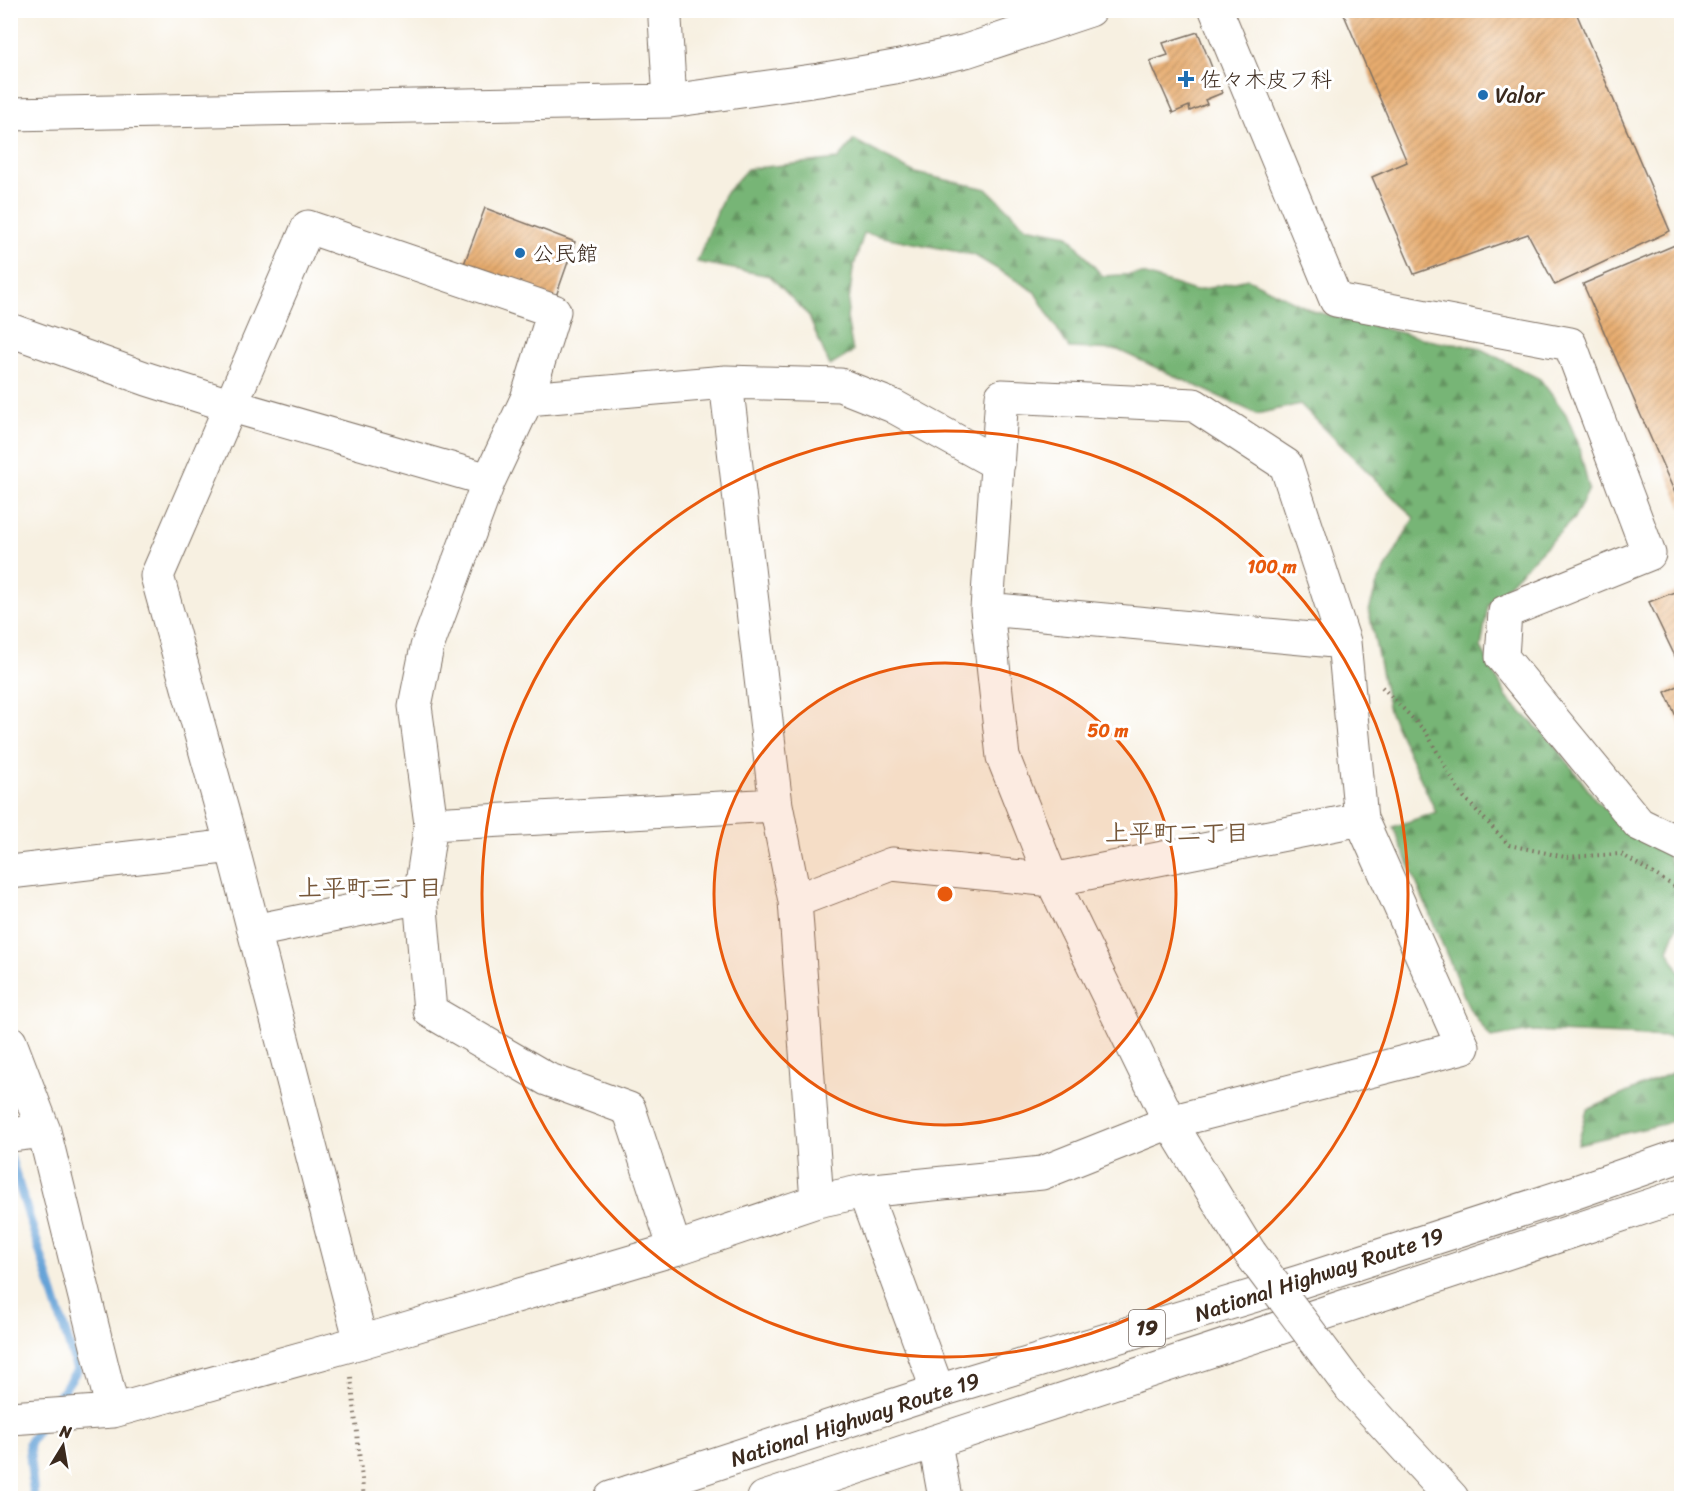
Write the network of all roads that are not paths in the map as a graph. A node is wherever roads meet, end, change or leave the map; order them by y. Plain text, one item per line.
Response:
1 (667, 10) edge
2 (1090, 10) edge
3 (1216, 10) edge
4 (670, 101) junction
5 (10, 114) edge
6 (10, 330) edge
7 (726, 382) junction
8 (526, 399) junction
9 (232, 406) junction
10 (998, 464) junction
11 (489, 480) junction
12 (987, 609) junction
13 (1345, 657) junction
14 (776, 805) junction
15 (1362, 819) junction
16 (432, 824) junction
17 (1682, 844) edge
18 (232, 846) junction
19 (10, 872) edge
20 (1052, 880) junction
21 (420, 897) junction
22 (795, 901) junction
23 (254, 931) junction
24 (10, 1042) edge
25 (1170, 1122) junction
26 (44, 1131) junction
27 (10, 1135) edge
28 (1682, 1155) edge
29 (864, 1191) junction
30 (1682, 1195) edge
31 (817, 1201) junction
32 (675, 1249) junction
33 (354, 1344) junction
34 (938, 1391) junction
35 (113, 1411) junction
36 (10, 1418) edge
37 (935, 1443) junction
38 (611, 1498) edge
39 (764, 1498) edge
40 (945, 1498) edge
41 (1452, 1498) edge

1 - 4 main road
2 - 4 main road
3 - 17 main road
4 - 5 main road
6 - 9 main road
7 - 8 main road
7 - 10 main road
7 - 14 main road
8 - 9 main road
8 - 11 main road
9 - 11 main road
9 - 18 main road
10 - 12 main road
10 - 13 main road
11 - 16 main road
12 - 13 main road
12 - 20 main road
13 - 15 main road
14 - 16 main road
14 - 22 main road
15 - 20 main road
15 - 25 main road
16 - 21 main road
18 - 19 main road
18 - 23 main road
20 - 22 main road
20 - 25 main road
21 - 23 main road
21 - 32 main road
22 - 31 main road
23 - 33 main road
24 - 26 main road
25 - 29 main road
25 - 41 main road, bridge
26 - 27 main road
26 - 35 main road
28 - 34 main road, National Highway Route 19 / 19
29 - 31 main road
29 - 34 main road
30 - 37 main road, National Highway Route 19 / 19
31 - 32 main road
32 - 33 main road
33 - 35 main road
34 - 38 main road, National Highway Route 19 / 19
35 - 36 main road
37 - 39 main road, National Highway Route 19 / 19
37 - 40 main road

